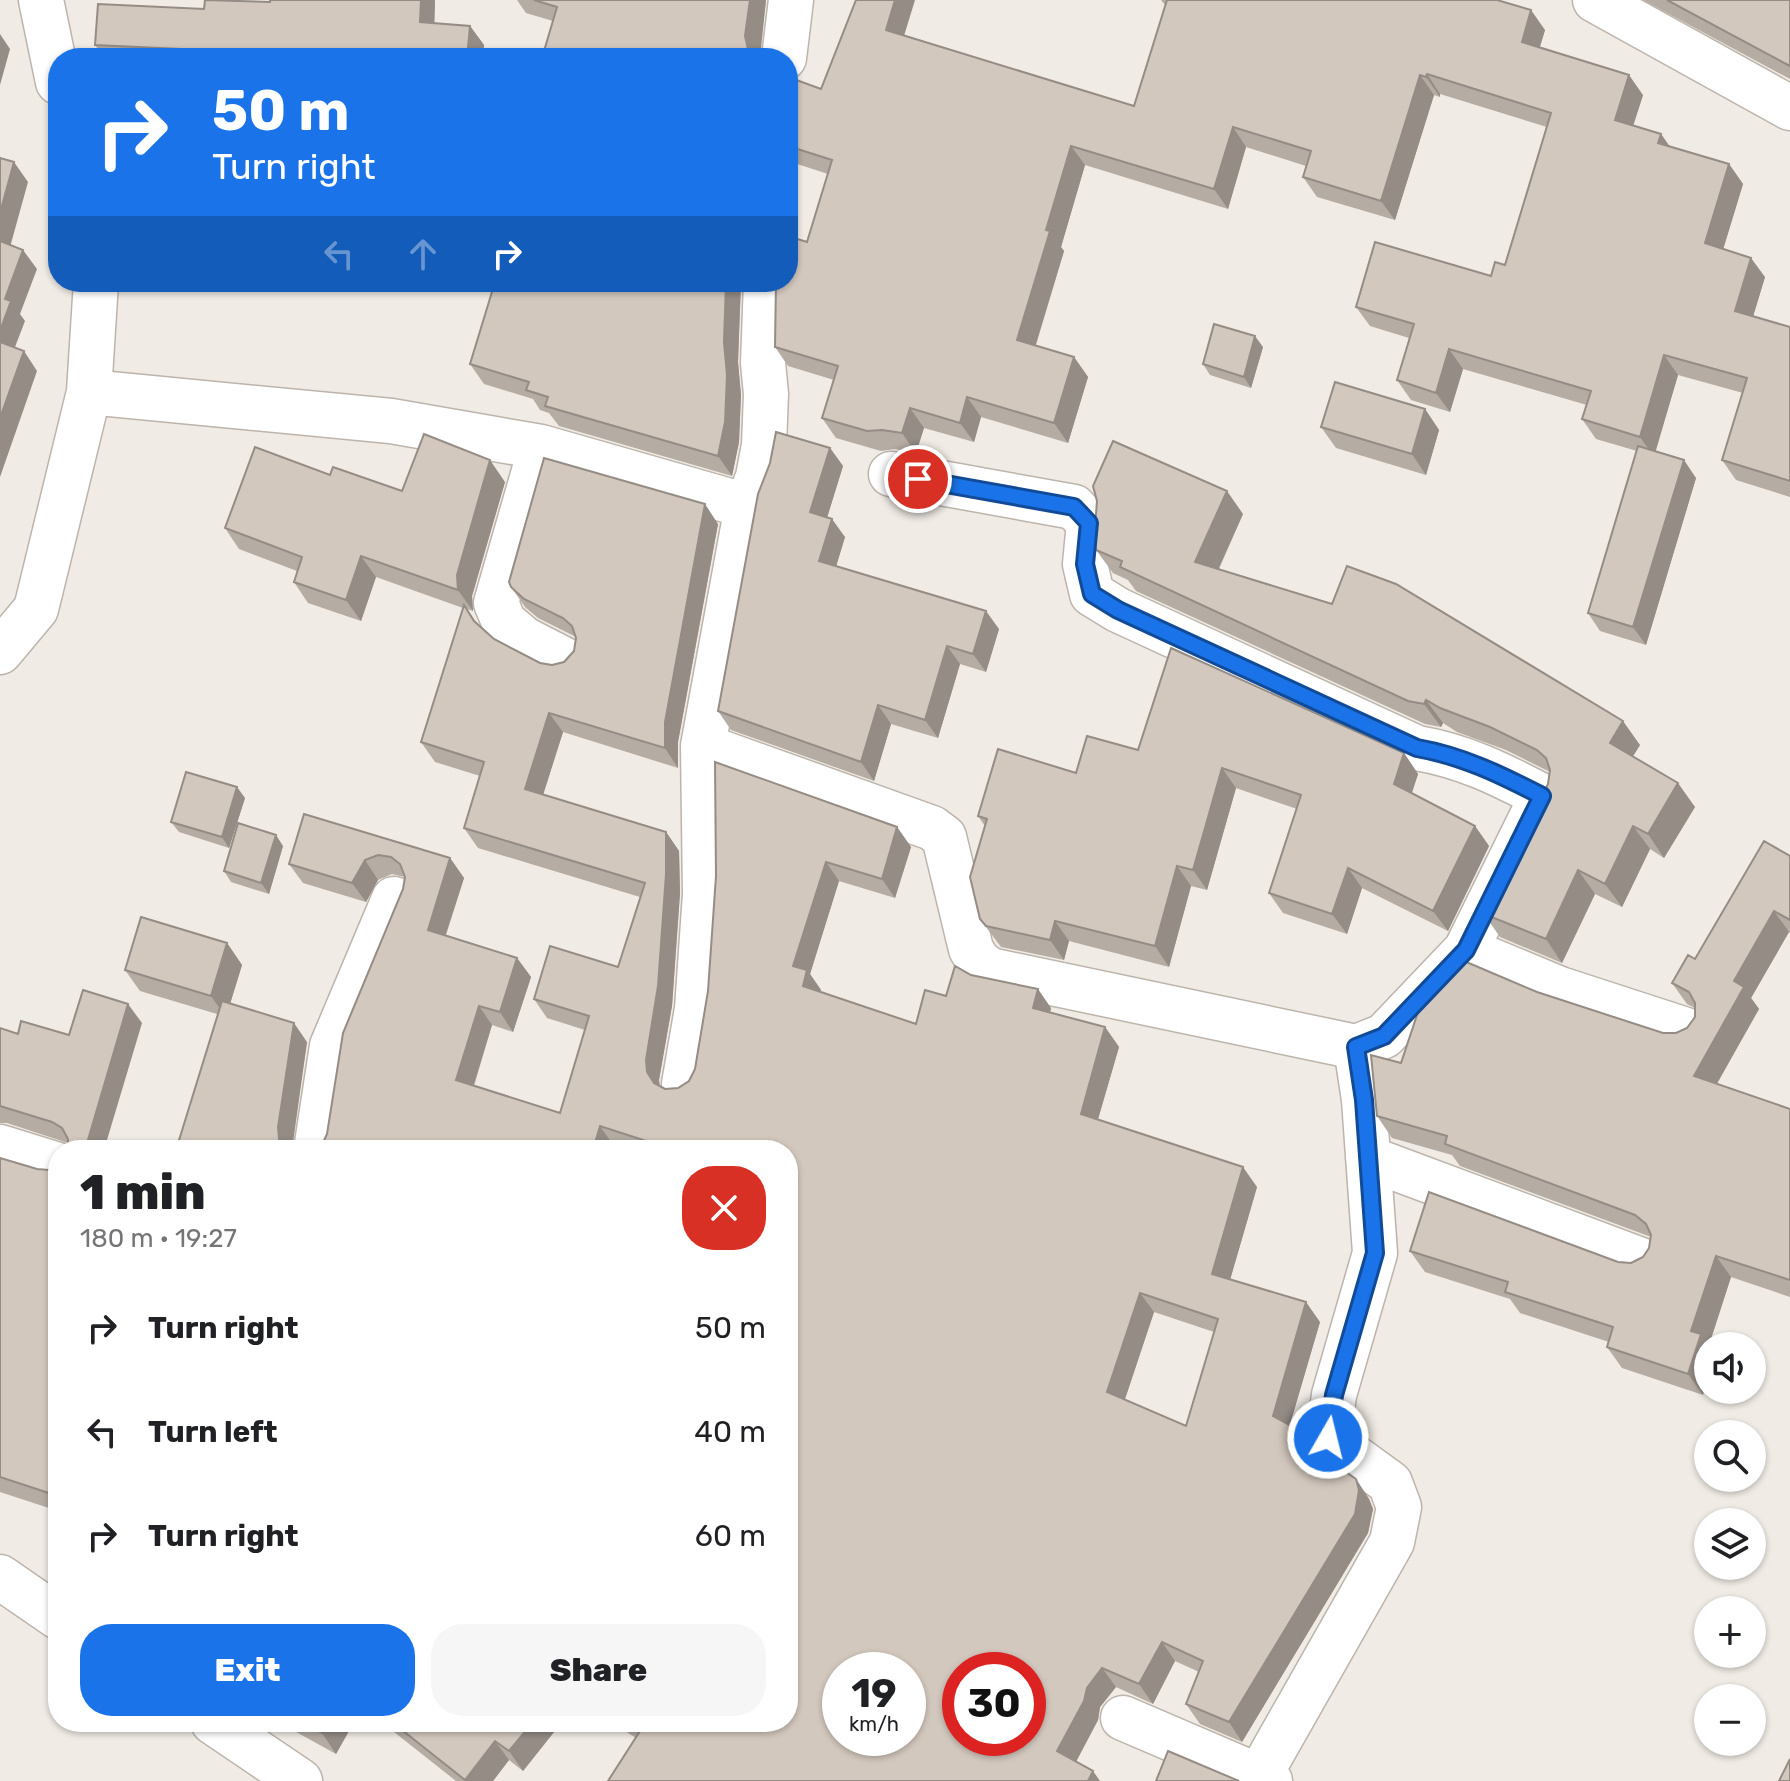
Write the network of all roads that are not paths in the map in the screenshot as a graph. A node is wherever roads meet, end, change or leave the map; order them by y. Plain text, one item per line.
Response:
1 (41, 0) edge
2 (791, 0) edge
3 (1595, 0) edge
4 (51, 48) edge
5 (785, 48) edge
6 (1790, 108) edge
7 (95, 292) edge
8 (766, 292) edge
9 (89, 392) junction
10 (541, 447) junction
11 (891, 474) dead end
12 (747, 506) junction
13 (18, 602) edge
14 (0, 652) edge
15 (565, 660) edge
16 (703, 746) junction
17 (394, 899) dead end
18 (1466, 950) junction
19 (1686, 1030) edge
20 (1356, 1047) junction
21 (684, 1084) edge
22 (318, 1140) edge
23 (0, 1147) edge
24 (1368, 1158) junction
25 (48, 1162) edge
26 (1641, 1260) edge
27 (0, 1577) edge
28 (48, 1610) edge
29 (1123, 1718) dead end
30 (228, 1732) edge
31 (1265, 1779) edge
32 (300, 1781) edge

1 - 4 street
2 - 5 street
3 - 6 street
7 - 9 street
8 - 12 street
9 - 10 street
9 - 13 street
10 - 12 street
10 - 15 street
11 - 18 street
12 - 16 street
13 - 14 street
16 - 20 street
16 - 21 street
17 - 22 street
18 - 19 street
18 - 20 street
20 - 24 street
23 - 25 street
24 - 26 street
24 - 31 street
27 - 28 street
29 - 31 street
30 - 32 street

